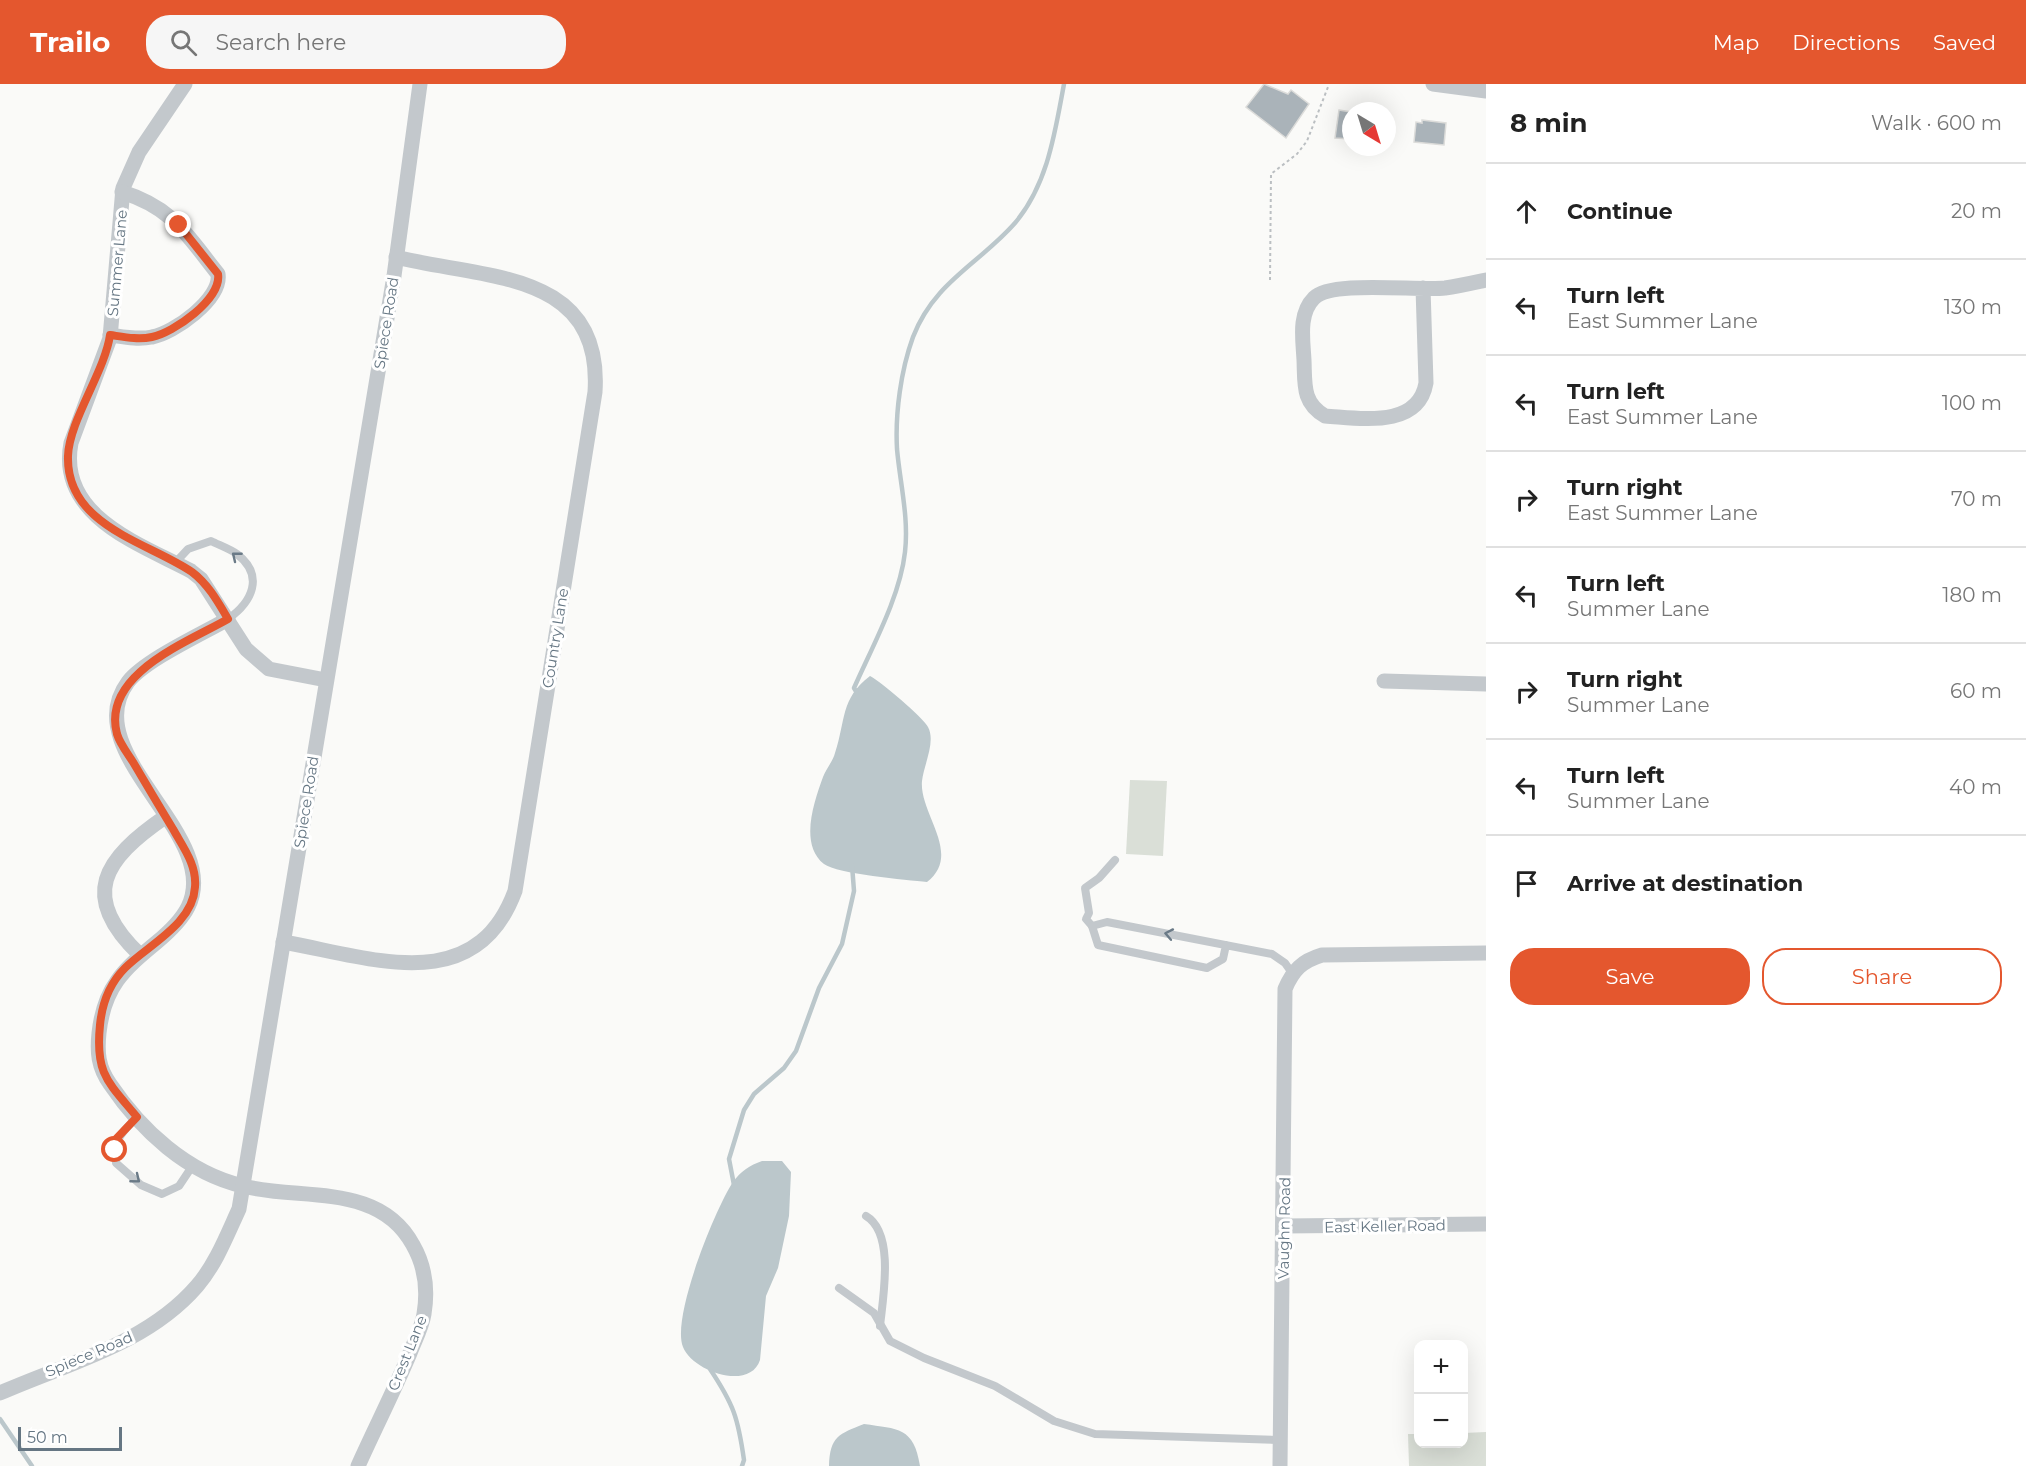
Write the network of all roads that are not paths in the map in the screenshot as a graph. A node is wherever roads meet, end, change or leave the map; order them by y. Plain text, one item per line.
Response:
1 (185, 84) edge
2 (420, 84) edge
3 (1433, 84) edge
4 (1486, 91) edge
5 (122, 192) junction
6 (396, 257) junction
7 (1486, 280) edge
8 (1423, 288) junction
9 (110, 335) junction
10 (175, 563) junction
11 (228, 619) junction
12 (326, 680) junction
13 (1384, 681) dead end
14 (1486, 684) edge
15 (165, 817) junction
16 (1115, 861) dead end
17 (1092, 926) junction
18 (283, 942) junction
19 (1226, 945) junction
20 (1486, 953) edge
21 (140, 955) junction
22 (1292, 973) junction
23 (137, 1117) junction
24 (193, 1165) junction
25 (243, 1186) junction
26 (866, 1216) dead end
27 (1486, 1224) edge
28 (1284, 1226) junction
29 (839, 1288) dead end
30 (880, 1328) junction
31 (0, 1393) edge
32 (1281, 1440) junction
33 (358, 1466) edge
34 (1281, 1466) edge

1 - 5 street, Summer Lane
2 - 6 street, Spiece Road
3 - 4 street
5 - 9 street, Summer Lane
5 - 9 street, Summer Lane
6 - 12 street, Spiece Road
6 - 18 street, Country Lane
7 - 8 street
8 - 8 street
9 - 10 street, Summer Lane
10 - 11 street, Summer Lane
11 -> 10 lane
11 - 12 street, Summer Lane
11 - 15 street, Crest Lane
12 - 18 street, Spiece Road
13 - 14 street
15 - 21 street, Crest Lane
15 - 21 street
16 - 17 lane
19 -> 17 lane
17 - 19 lane
18 - 25 street, Spiece Road
19 - 22 lane
20 - 22 street
21 - 23 street, Crest Lane
22 - 28 street, Vaughn Road
23 - 24 street, Crest Lane
23 -> 24 lane
24 - 25 street, Crest Lane
25 - 31 street, Spiece Road
25 - 33 street, Crest Lane
26 - 30 lane
27 - 28 street, East Keller Road
28 - 32 street, Vaughn Road
29 - 30 lane
30 - 32 lane
32 - 34 street, Vaughn Road

